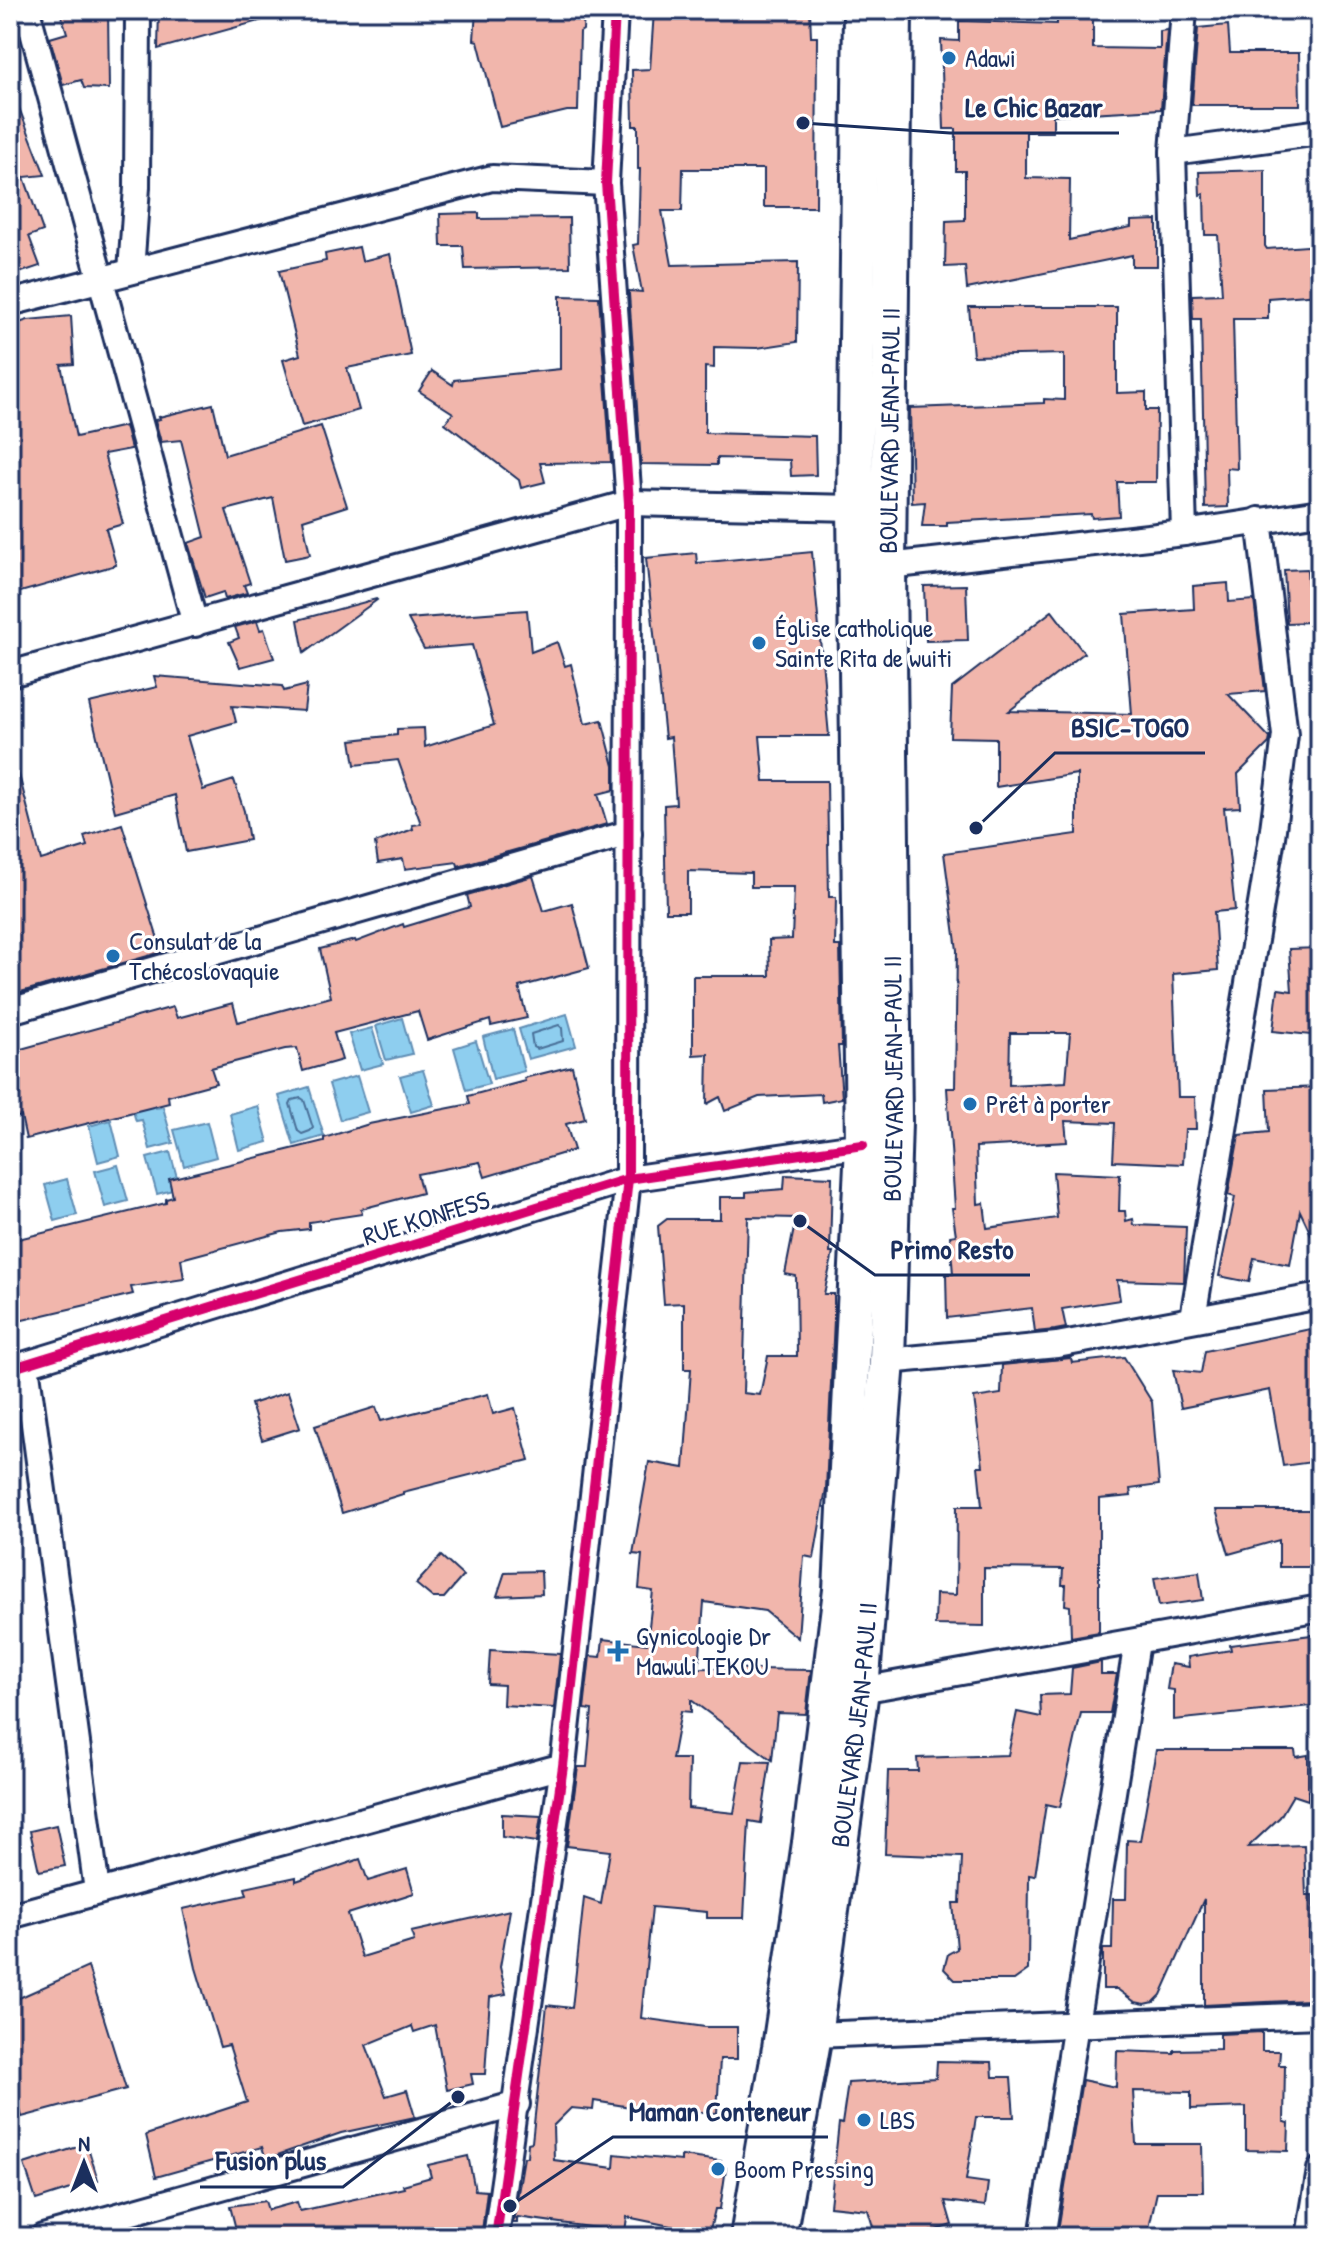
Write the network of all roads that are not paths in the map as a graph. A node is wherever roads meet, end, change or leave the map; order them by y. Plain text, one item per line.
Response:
1 (27, 10) edge
2 (138, 10) edge
3 (615, 10) edge
4 (861, 10) edge
5 (894, 10) edge
6 (1184, 10) edge
7 (1320, 132) edge
8 (1173, 152) junction
9 (606, 183) junction
10 (131, 271) junction
11 (101, 279) junction
12 (10, 303) edge
13 (629, 503) junction
14 (855, 508) junction
15 (1320, 512) edge
16 (1259, 520) junction
17 (1184, 533) junction
18 (888, 566) junction
19 (195, 624) junction
20 (10, 674) edge
21 (629, 833) junction
22 (10, 1011) edge
23 (863, 1145) junction
24 (628, 1179) junction
25 (1320, 1296) edge
26 (1193, 1318) junction
27 (887, 1361) junction
28 (18, 1367) edge
29 (1320, 1608) edge
30 (1137, 1642) junction
31 (861, 1690) junction
32 (563, 1766) junction
33 (97, 1891) junction
34 (10, 1916) edge
35 (1320, 2015) edge
36 (1077, 2026) junction
37 (814, 2035) junction
38 (517, 2104) junction
39 (1320, 2170) edge
40 (43, 2237) edge
41 (496, 2237) edge
42 (748, 2237) edge
43 (778, 2237) edge
44 (1042, 2237) edge
45 (1309, 2237) edge

1 - 11 street
2 - 10 street
3 - 9 street
4 - 14 main road, BOULEVARD JEAN-PAUL II
5 - 18 main road, BOULEVARD JEAN-PAUL II
6 - 8 street
7 - 8 street
8 - 17 street
9 - 10 street
9 - 13 street
10 - 11 street
11 - 12 street
11 - 19 street
13 - 14 street
13 - 19 street
13 - 21 street
14 - 23 main road, BOULEVARD JEAN-PAUL II
15 - 16 street
16 - 17 street
16 - 26 street
17 - 18 street
18 - 27 main road, BOULEVARD JEAN-PAUL II
19 - 20 street
21 - 22 street
21 - 24 street
23 - 24 street, RUE KONFESS
23 - 42 main road, BOULEVARD JEAN-PAUL II
24 - 28 street, RUE KONFESS
24 - 32 street
25 - 26 street
26 - 27 street
27 - 31 main road, BOULEVARD JEAN-PAUL II
28 - 33 street
29 - 30 street
30 - 31 street
30 - 36 street
31 - 37 main road, BOULEVARD JEAN-PAUL II
32 - 33 street
32 - 38 street
33 - 34 street
35 - 36 street
36 - 37 street
36 - 44 street
37 - 43 main road, BOULEVARD JEAN-PAUL II
38 - 40 street
38 - 41 street
39 - 45 street

